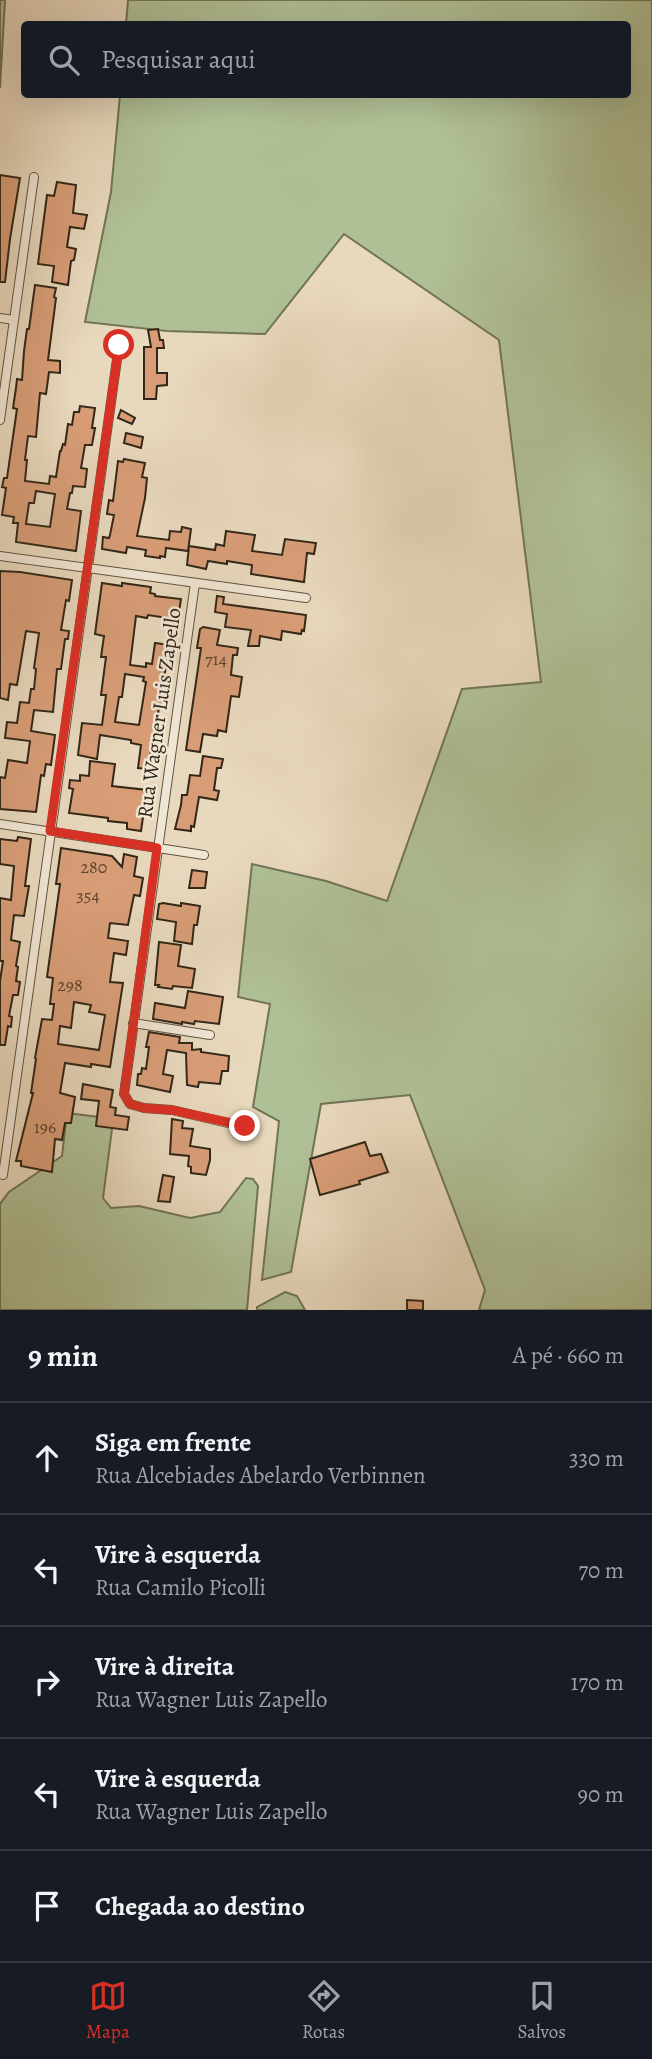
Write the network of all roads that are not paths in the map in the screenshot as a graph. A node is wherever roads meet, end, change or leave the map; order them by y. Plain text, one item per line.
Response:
1 (34, 177) dead end
2 (0, 318) edge
3 (14, 320) junction
4 (119, 345) dead end
5 (0, 421) edge
6 (0, 556) edge
7 (87, 568) junction
8 (195, 583) junction
9 (306, 598) dead end
10 (0, 824) edge
11 (50, 831) junction
12 (157, 848) junction
13 (204, 855) dead end
14 (133, 1023) junction
15 (210, 1035) dead end
16 (245, 1126) dead end
17 (3, 1175) dead end

1 - 3 street
2 - 3 street
3 - 5 street
4 - 7 street
6 - 7 street
7 - 8 street
7 - 11 street
8 - 9 street
8 - 12 street, Rua Wagner Luis Zapello
10 - 11 street
11 - 12 street
11 - 17 street
12 - 13 street
12 - 14 street, Rua Wagner Luis Zapello
14 - 15 street
14 - 16 street, Rua Wagner Luis Zapello

